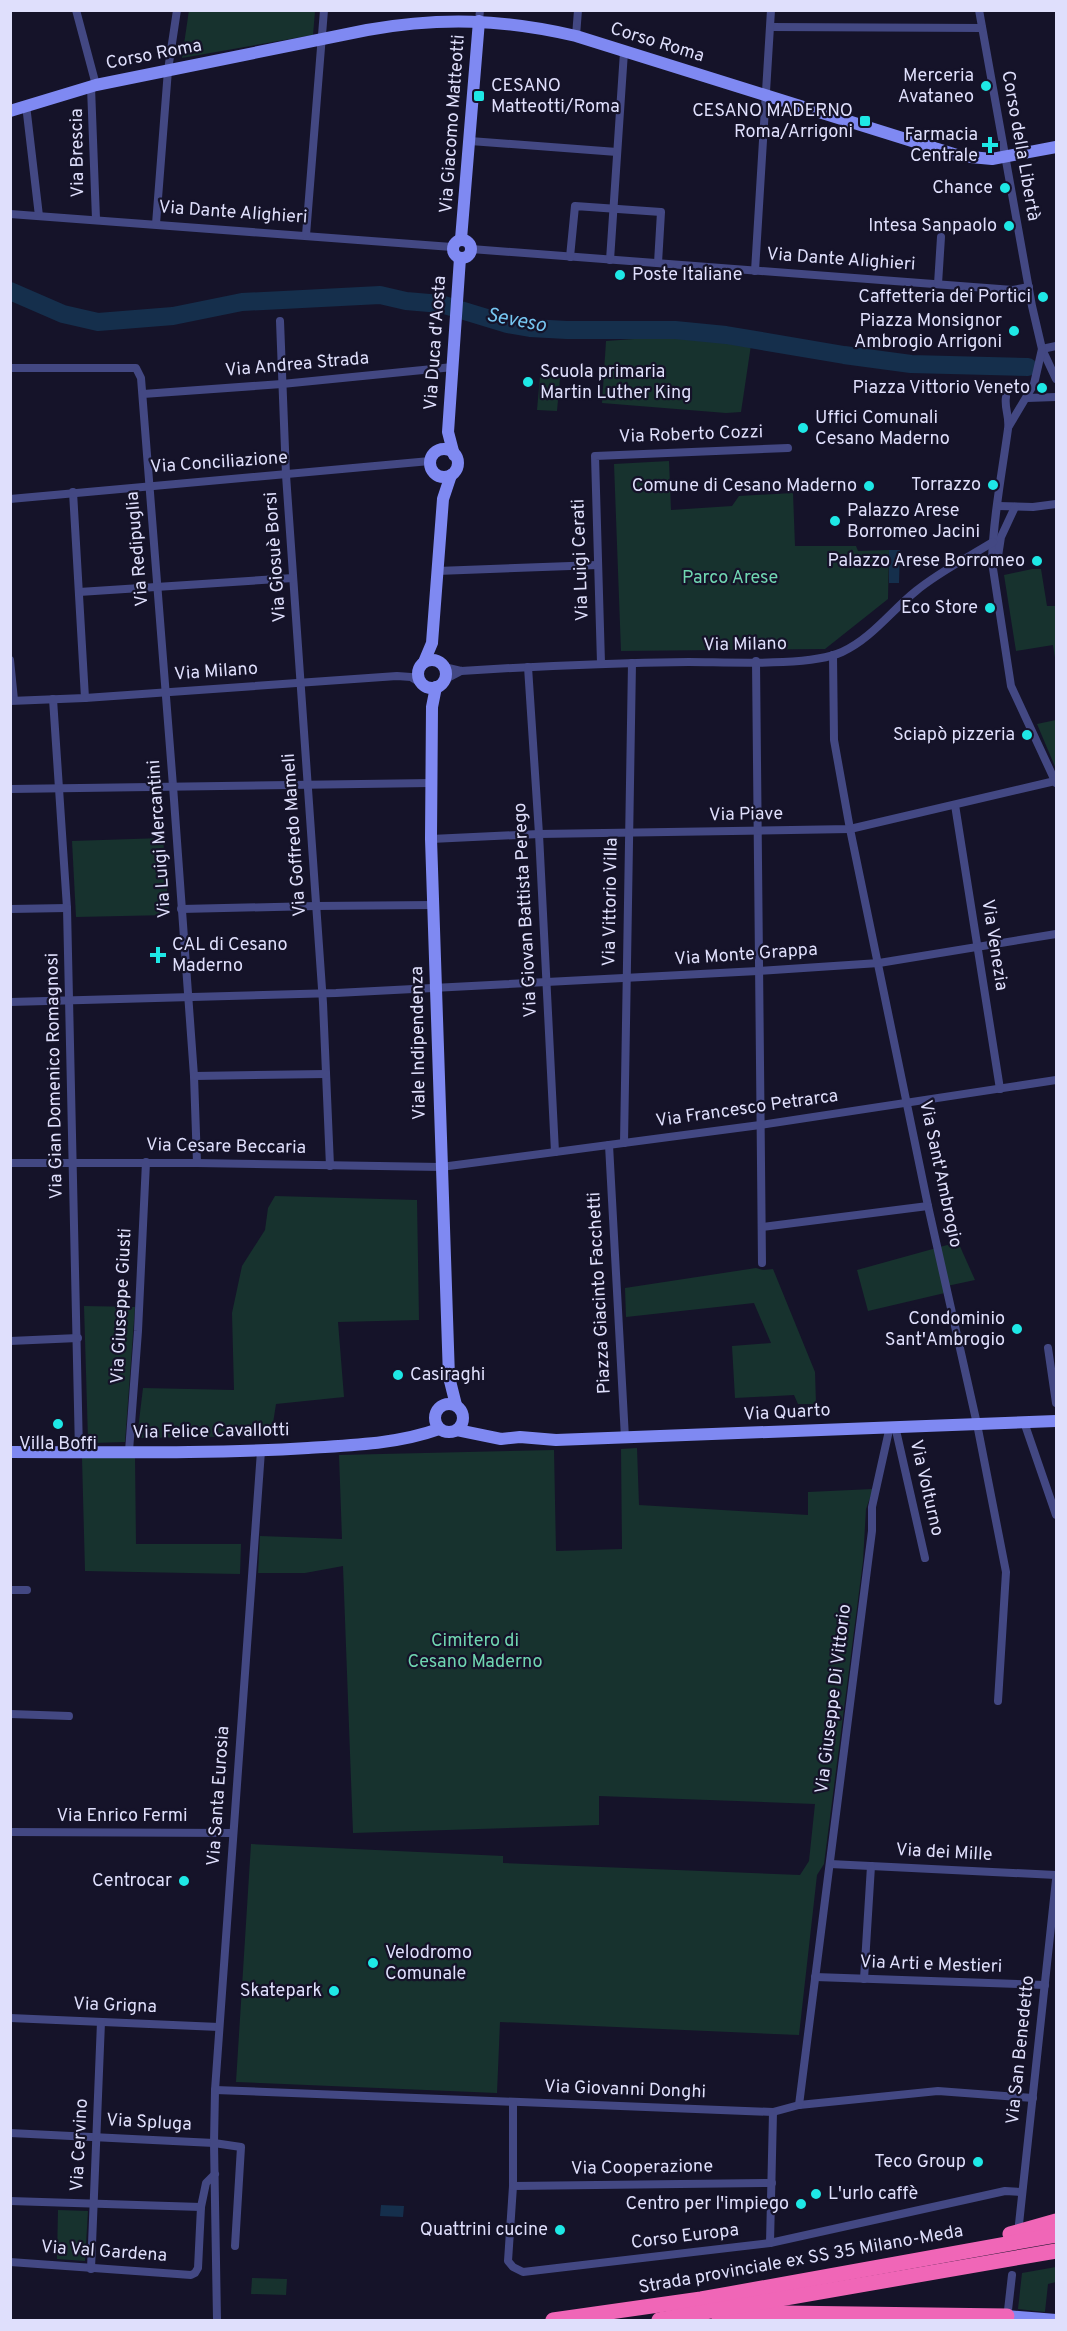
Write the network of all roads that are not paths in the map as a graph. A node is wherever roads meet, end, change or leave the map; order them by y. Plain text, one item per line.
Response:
1 (76, 10) edge
2 (177, 10) edge
3 (324, 10) edge
4 (578, 10) edge
5 (771, 10) edge
6 (979, 10) edge
7 (479, 16) edge
8 (771, 27) junction
9 (982, 28) junction
10 (576, 36) junction
11 (321, 40) junction
12 (624, 51) junction
13 (168, 70) junction
14 (94, 86) junction
15 (767, 96) junction
16 (26, 105) junction
17 (10, 111) edge
18 (470, 141) junction
19 (1056, 147) edge
20 (618, 152) junction
21 (1006, 157) junction
22 (614, 209) junction
23 (10, 214) edge
24 (39, 216) junction
25 (96, 219) junction
26 (156, 224) junction
27 (306, 235) junction
28 (941, 237) dead end
29 (458, 248) junction
30 (471, 249) joint
31 (570, 257) junction
32 (610, 260) junction
33 (658, 263) junction
34 (755, 271) junction
35 (938, 284) junction
36 (1029, 287) junction
37 (280, 321) dead end
38 (1056, 346) edge
39 (1042, 349) junction
40 (453, 367) junction
41 (10, 369) edge
42 (1056, 379) edge
43 (282, 384) junction
44 (143, 394) junction
45 (1006, 397) dead end
46 (1056, 397) edge
47 (1027, 398) junction
48 (1009, 426) junction
49 (448, 432) junction
50 (788, 448) dead end
51 (454, 455) junction
52 (595, 456) joint
53 (433, 457) junction
54 (435, 474) junction
55 (286, 475) junction
56 (451, 475) junction
57 (149, 485) junction
58 (73, 492) junction
59 (10, 499) edge
60 (443, 499) junction
61 (1056, 504) edge
62 (998, 506) junction
63 (1015, 507) junction
64 (993, 543) junction
65 (598, 565) junction
66 (437, 571) junction
67 (293, 578) junction
68 (996, 578) junction
69 (157, 585) junction
70 (79, 592) junction
71 (432, 643) junction
72 (833, 655) junction
73 (10, 660) edge
74 (756, 661) junction
75 (424, 662) junction
76 (601, 663) junction
77 (632, 663) junction
78 (441, 664) junction
79 (528, 667) junction
80 (461, 671) junction
81 (302, 683) junction
82 (432, 684) junction
83 (166, 692) junction
84 (85, 698) junction
85 (53, 699) junction
86 (12, 700) edge
87 (1056, 782) edge
88 (431, 783) junction
89 (308, 784) junction
90 (173, 786) junction
91 (59, 788) junction
92 (10, 789) edge
93 (955, 805) junction
94 (850, 829) junction
95 (759, 831) junction
96 (539, 834) junction
97 (629, 834) junction
98 (431, 839) junction
99 (434, 905) junction
100 (316, 906) junction
101 (67, 908) junction
102 (10, 909) edge
103 (181, 909) junction
104 (1056, 934) edge
105 (978, 946) junction
106 (879, 963) junction
107 (758, 971) junction
108 (625, 979) junction
109 (546, 982) junction
110 (435, 989) junction
111 (322, 994) junction
112 (188, 996) junction
113 (69, 1001) junction
114 (10, 1002) edge
115 (326, 1074) junction
116 (194, 1076) junction
117 (1056, 1080) edge
118 (1000, 1089) junction
119 (908, 1103) junction
120 (760, 1125) junction
121 (624, 1143) junction
122 (609, 1145) junction
123 (555, 1152) junction
124 (146, 1162) junction
125 (10, 1163) edge
126 (73, 1163) junction
127 (198, 1163) junction
128 (330, 1166) junction
129 (441, 1167) junction
130 (928, 1206) junction
131 (762, 1227) junction
132 (762, 1263) dead end
133 (78, 1338) junction
134 (10, 1341) edge
135 (1048, 1348) dead end
136 (1054, 1372) edge
137 (449, 1377) junction
138 (1056, 1403) edge
139 (443, 1405) junction
140 (456, 1405) junction
141 (435, 1416) junction
142 (463, 1417) junction
143 (1056, 1421) edge
144 (1024, 1422) junction
145 (977, 1424) junction
146 (893, 1426) junction
147 (439, 1429) junction
148 (458, 1430) junction
149 (410, 1436) junction
150 (520, 1437) junction
151 (625, 1438) junction
152 (129, 1451) junction
153 (261, 1451) junction
154 (10, 1452) edge
155 (79, 1452) junction
156 (1056, 1515) edge
157 (925, 1558) dead end
158 (10, 1590) edge
159 (27, 1590) dead end
160 (998, 1701) dead end
161 (10, 1714) edge
162 (69, 1716) dead end
163 (10, 1832) edge
164 (232, 1833) junction
165 (830, 1864) junction
166 (871, 1866) junction
167 (1056, 1875) edge
168 (1056, 1880) edge
169 (815, 1977) junction
170 (864, 1979) junction
171 (1045, 1985) junction
172 (10, 2018) edge
173 (101, 2022) junction
174 (219, 2027) junction
175 (215, 2090) junction
176 (1033, 2097) junction
177 (513, 2103) junction
178 (799, 2104) junction
179 (773, 2112) junction
180 (10, 2133) edge
181 (98, 2137) junction
182 (214, 2143) junction
183 (215, 2175) junction
184 (772, 2183) junction
185 (513, 2186) junction
186 (1022, 2192) junction
187 (10, 2200) edge
188 (94, 2203) junction
189 (201, 2207) junction
190 (1018, 2224) dead end
191 (1051, 2229) edge
192 (770, 2243) junction
193 (235, 2246) dead end
194 (1049, 2253) edge
195 (10, 2262) edge
196 (91, 2269) junction
197 (195, 2273) joint
198 (1012, 2275) dead end
199 (216, 2318) edge
200 (1007, 2318) edge
201 (553, 2320) edge
202 (659, 2320) edge
203 (707, 2320) edge
204 (1056, 2320) edge

1 - 14 street, Via Brescia
2 - 13 street
3 - 11 street
4 - 10 street
5 - 8 street
6 - 9 street, Corso della Libertà
7 - 10 street, Corso Roma
7 - 11 street, Corso Roma
7 - 18 street, Via Giacomo Matteotti
8 - 9 street
8 - 15 street
9 - 21 street, Corso della Libertà
10 - 12 street, Corso Roma
11 - 13 street, Corso Roma
11 - 27 street
12 - 15 street, Corso Roma
12 - 20 street
13 - 14 street, Corso Roma
13 - 26 street
14 - 16 street, Corso Roma
14 - 25 street, Via Brescia
15 - 21 street, Corso Roma
15 - 34 street
16 - 17 street, Corso Roma
16 - 24 street
18 - 20 street
18 - 29 street, Via Giacomo Matteotti
19 - 21 street, Corso Roma
20 - 22 street
21 - 36 street, Corso della Libertà
22 - 31 street
22 - 32 street
22 - 33 street
23 - 24 street, Via Dante Alighieri
24 - 25 street, Via Dante Alighieri
25 - 26 street, Via Dante Alighieri
26 - 27 street, Via Dante Alighieri
27 - 29 street, Via Dante Alighieri
28 - 35 street
29 - 30 street
29 - 40 street, Via Duca d'Aosta
30 - 31 street, Via Dante Alighieri
31 - 32 street, Via Dante Alighieri
32 - 33 street, Via Dante Alighieri
33 - 34 street, Via Dante Alighieri
34 - 35 street, Via Dante Alighieri
35 - 36 street, Via Dante Alighieri
36 - 39 street
37 - 43 street, Via Giosuè Borsi
38 - 39 street
39 - 42 street
39 - 47 street
40 - 43 street, Via Andrea Strada
40 - 49 street, Via Duca d'Aosta
41 - 44 street, Via Redipuglia
43 - 44 street, Via Andrea Strada
43 - 55 street, Via Giosuè Borsi
44 - 57 street, Via Redipuglia
45 - 48 street
46 - 47 street
47 - 48 street
48 - 62 street
49 - 51 street, Via Duca d'Aosta
49 - 53 street, Via Duca d'Aosta
50 - 52 street, Via Roberto Cozzi
51 - 53 street
51 - 56 street
52 - 65 street, Via Luigi Cerati
53 - 54 street
53 - 55 street, Via Conciliazione
54 - 56 street
54 - 60 street
55 - 57 street, Via Conciliazione
55 - 67 street, Via Giosuè Borsi
56 - 60 street
57 - 58 street, Via Conciliazione
57 - 69 street, Via Redipuglia
58 - 59 street, Via Conciliazione
58 - 70 street
60 - 66 street
61 - 63 street
62 - 63 street
62 - 64 street
63 - 68 street
64 - 68 street
64 - 72 street, Via Milano
65 - 66 street
65 - 76 street, Via Luigi Cerati
66 - 71 street
67 - 69 street
67 - 81 street, Via Giosuè Borsi
68 - 87 street
69 - 70 street
69 - 83 street, Via Redipuglia
70 - 84 street
71 - 75 street
71 - 78 street
72 - 74 street, Via Milano
72 - 94 street, Via Sant'Ambrogio
73 - 86 street
74 - 77 street, Via Milano
74 - 95 street
75 - 78 street
75 - 82 street
76 - 77 street, Via Milano
76 - 79 street, Via Milano
77 - 97 street, Via Vittorio Villa
78 - 80 street, Via Milano
78 - 82 street
79 - 80 street, Via Milano
79 - 96 street, Via Giovan Battista Perego
80 - 82 street, Via Milano
81 - 82 street, Via Milano
81 - 83 street, Via Milano
81 - 89 street, Via Goffredo Mameli
82 - 88 street, Viale Indipendenza
83 - 84 street, Via Milano
83 - 90 street, Via Luigi Mercantini
84 - 85 street, Via Milano
85 - 86 street, Via Milano
85 - 91 street, Via Gian Domenico Romagnosi
87 - 93 street, Via Piave
88 - 89 street
88 - 98 street, Viale Indipendenza
89 - 90 street
89 - 100 street, Via Goffredo Mameli
90 - 91 street
90 - 103 street, Via Luigi Mercantini
91 - 92 street
91 - 101 street, Via Gian Domenico Romagnosi
93 - 94 street, Via Piave
93 - 105 street, Via Venezia
94 - 95 street, Via Piave
94 - 106 street, Via Sant'Ambrogio
95 - 97 street, Via Piave
95 - 107 street
96 - 97 street, Via Piave
96 - 98 street, Via Piave
96 - 109 street, Via Giovan Battista Perego
97 - 108 street, Via Vittorio Villa
98 - 99 street, Viale Indipendenza
99 - 100 street
99 - 110 street, Viale Indipendenza
100 - 103 street
100 - 111 street, Via Goffredo Mameli
101 - 102 street
101 - 113 street, Via Gian Domenico Romagnosi
103 - 112 street, Via Luigi Mercantini
104 - 105 street, Via Monte Grappa
105 - 106 street, Via Monte Grappa
105 - 118 street, Via Venezia
106 - 107 street, Via Monte Grappa
106 - 119 street, Via Sant'Ambrogio
107 - 108 street, Via Monte Grappa
107 - 120 street
108 - 109 street, Via Monte Grappa
108 - 121 street, Via Vittorio Villa
109 - 110 street, Via Monte Grappa
109 - 123 street, Via Giovan Battista Perego
110 - 111 street, Via Monte Grappa
110 - 129 street, Viale Indipendenza
111 - 112 street, Via Monte Grappa
111 - 115 street, Via Goffredo Mameli
112 - 113 street, Via Monte Grappa
112 - 116 street, Via Luigi Mercantini
113 - 114 street, Via Monte Grappa
113 - 126 street, Via Gian Domenico Romagnosi
115 - 116 street
115 - 128 street, Via Goffredo Mameli
116 - 127 street, Via Luigi Mercantini
117 - 118 street, Via Francesco Petrarca
118 - 119 street, Via Francesco Petrarca
119 - 120 street, Via Francesco Petrarca
119 - 130 street, Via Sant'Ambrogio
120 - 121 street, Via Francesco Petrarca
120 - 131 street
121 - 122 street, Via Francesco Petrarca
122 - 123 street, Via Francesco Petrarca
122 - 151 street, Piazza Giacinto Facchetti
123 - 129 street, Via Francesco Petrarca
124 - 126 street, Via Cesare Beccaria
124 - 127 street, Via Cesare Beccaria
124 - 152 street, Via Giuseppe Giusti
125 - 126 street, Via Cesare Beccaria
126 - 133 street, Via Gian Domenico Romagnosi
127 - 128 street, Via Cesare Beccaria
128 - 129 street, Via Cesare Beccaria
129 - 137 street, Viale Indipendenza
130 - 131 street
130 - 145 street, Via Sant'Ambrogio
131 - 132 street
133 - 134 street
133 - 155 street, Via Gian Domenico Romagnosi
135 - 136 street
136 - 138 street
137 - 139 street, Viale Indipendenza
137 - 140 street, Viale Indipendenza
139 - 140 street
139 - 141 street
140 - 142 street
141 - 147 street
141 - 149 street, Via Felice Cavallotti
142 - 148 street
142 - 150 street, Via Quarto
143 - 144 street, Via Quarto
144 - 145 street, Via Quarto
144 - 156 street
145 - 146 street, Via Quarto
145 - 160 street, Via Sant'Ambrogio
146 - 151 street, Via Quarto
146 - 157 street, Via Volturno
146 - 165 street, Via Giuseppe Di Vittorio
147 - 148 street
147 - 149 street, Via Felice Cavallotti
148 - 150 street, Via Quarto
149 - 153 street, Via Felice Cavallotti
150 - 151 street, Via Quarto
152 - 153 street, Via Felice Cavallotti
152 - 155 street, Via Felice Cavallotti
153 - 164 street, Via Santa Eurosia
154 - 155 street, Via Felice Cavallotti
158 - 159 street
161 - 162 street
163 - 164 street, Via Enrico Fermi
164 - 174 street, Via Santa Eurosia
165 - 166 street, Via dei Mille
165 - 169 street, Via Giuseppe Di Vittorio
166 - 167 street, Via dei Mille
166 - 170 street
168 - 171 street, Via San Benedetto
169 - 170 street, Via Arti e Mestieri
169 - 178 street, Via Giuseppe Di Vittorio
170 - 171 street, Via Arti e Mestieri
171 - 176 street, Via San Benedetto
172 - 173 street, Via Grigna
173 - 174 street, Via Grigna
173 - 181 street, Via Cervino
174 - 175 street, Via Santa Eurosia
175 - 177 street, Via Giovanni Donghi
175 - 182 street, Via Santa Eurosia
176 - 178 street, Via Giovanni Donghi
176 - 186 street, Via San Benedetto
177 - 179 street, Via Giovanni Donghi
177 - 185 street, Corso Europa
178 - 179 street, Via Giovanni Donghi
179 - 184 street
180 - 181 street, Via Spluga
181 - 182 street, Via Spluga
181 - 188 street, Via Cervino
182 - 183 street, Via Santa Eurosia
182 - 193 street
183 - 189 street, Via Santa Eurosia
183 - 199 street, Via Santa Eurosia
184 - 185 street, Via Cooperazione
184 - 192 street
185 - 192 street, Corso Europa
186 - 190 street, Via San Benedetto
186 - 192 street, Corso Europa
187 - 188 street
188 - 189 street
188 - 196 street, Via Cervino
189 - 197 street, Via Santa Eurosia
191 - 201 highway, Strada provinciale ex SS 35 Milano-Meda
194 - 202 highway, Strada provinciale ex SS 35 Milano-Meda
195 - 196 street, Via Val Gardena
196 - 197 street, Via Val Gardena
198 - 200 street
200 - 203 highway
200 - 204 street

